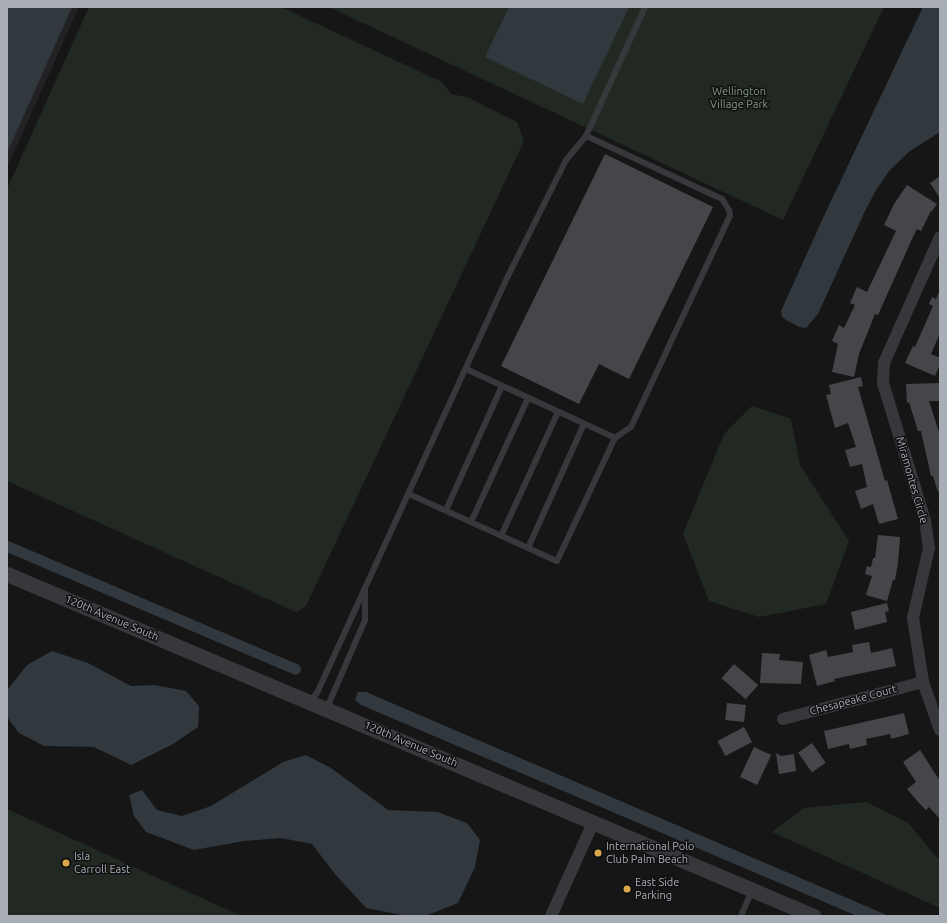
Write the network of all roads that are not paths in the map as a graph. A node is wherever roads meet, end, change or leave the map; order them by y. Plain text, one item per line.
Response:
1 (645, 7) edge
2 (586, 136) junction
3 (940, 237) edge
4 (466, 369) junction
5 (502, 386) junction
6 (528, 398) junction
7 (558, 412) junction
8 (584, 424) junction
9 (615, 438) junction
10 (409, 494) junction
11 (446, 510) junction
12 (471, 522) junction
13 (501, 536) junction
14 (528, 548) junction
15 (7, 574) edge
16 (365, 588) junction
17 (923, 682) junction
18 (310, 701) junction
19 (327, 708) junction
20 (783, 719) dead end
21 (940, 730) edge
22 (593, 823) junction
23 (752, 890) junction
24 (551, 916) edge
25 (740, 916) edge
26 (814, 916) edge

1 - 2 lane
2 - 4 lane
2 - 9 lane
3 - 17 street, Miramontes Circle
4 - 5 lane
4 - 10 lane
5 - 6 lane
5 - 11 lane
6 - 7 lane
6 - 12 lane
7 - 8 lane
7 - 13 lane
8 - 9 lane
8 - 14 lane
9 - 14 lane
10 - 11 lane
10 - 16 lane
11 - 12 lane
12 - 13 lane
13 - 14 lane
15 - 18 street, 120th Avenue South
16 - 18 lane
16 - 19 lane
17 - 20 street, Chesapeake Court
17 - 21 street, Miramontes Circle
18 - 19 street, 120th Avenue South
19 - 22 street, 120th Avenue South
22 - 23 street, 120th Avenue South
22 - 24 street
23 - 25 lane
23 - 26 street, 120th Avenue South

